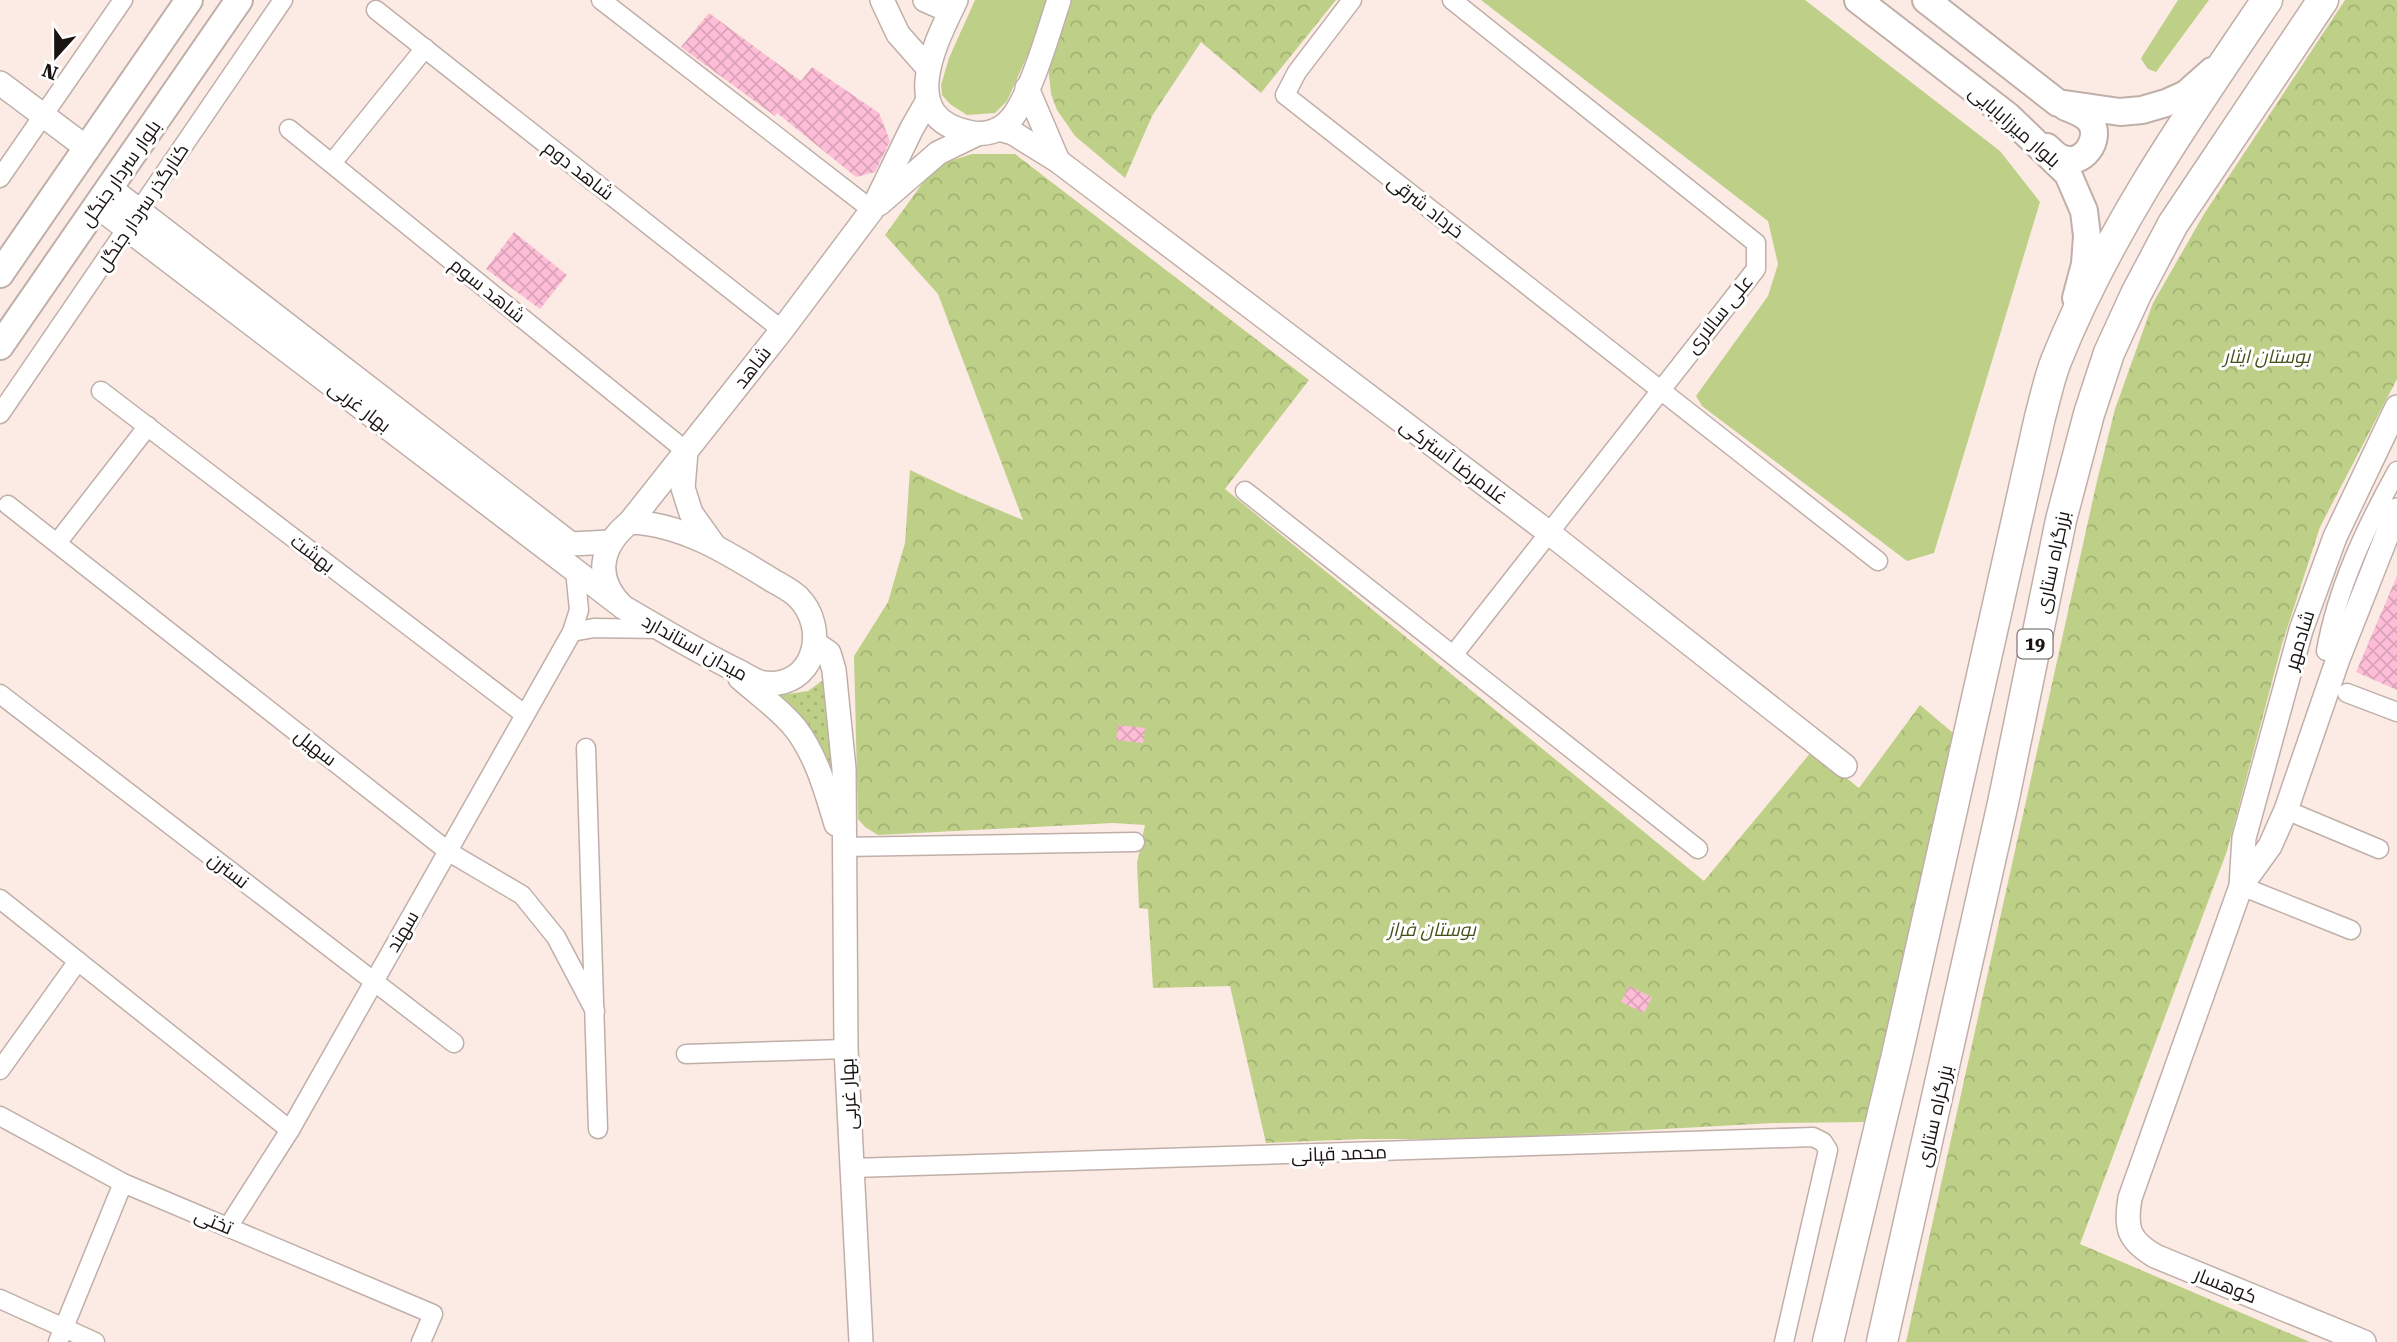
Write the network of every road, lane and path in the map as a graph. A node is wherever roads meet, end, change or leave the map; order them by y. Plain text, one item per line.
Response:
1 (122, 0) edge
2 (189, 0) edge
3 (239, 0) edge
4 (283, 0) edge
5 (601, 0) edge
6 (882, 0) edge
7 (925, 0) edge
8 (1059, 0) edge
9 (1352, 0) edge
10 (1451, 0) edge
11 (1858, 0) edge
12 (1926, 0) edge
13 (2267, 0) edge
14 (2323, 0) edge
15 (953, 6) edge
16 (376, 10) dead end
17 (425, 48) junction
18 (2229, 56) junction
19 (928, 68) junction
20 (0, 83) edge
21 (1027, 88) junction
22 (927, 102) junction
23 (2059, 103) junction
24 (43, 116) junction
25 (2008, 116) junction
26 (289, 129) dead end
27 (987, 132) junction
28 (88, 149) junction
29 (1058, 161) junction
30 (332, 163) junction
31 (0, 178) edge
32 (103, 197) junction
33 (872, 210) junction
34 (133, 219) junction
35 (0, 274) edge
36 (782, 330) junction
37 (2066, 340) junction
38 (0, 346) edge
39 (1659, 390) junction
40 (101, 391) dead end
41 (2397, 407) edge
42 (0, 414) edge
43 (148, 426) junction
44 (687, 451) junction
45 (2397, 471) edge
46 (1245, 491) dead end
47 (8, 505) dead end
48 (2397, 510) edge
49 (630, 522) junction
50 (1548, 532) junction
51 (611, 542) junction
52 (57, 543) junction
53 (713, 544) junction
54 (1878, 561) dead end
55 (575, 569) junction
56 (623, 607) junction
57 (661, 629) junction
58 (572, 632) junction
59 (816, 644) junction
60 (2326, 651) dead end
61 (1454, 654) junction
62 (726, 666) junction
63 (2347, 692) dead end
64 (1, 697) edge
65 (2397, 712) edge
66 (524, 714) junction
67 (586, 748) dead end
68 (1845, 766) dead end
69 (2286, 810) junction
70 (1135, 842) dead end
71 (843, 847) junction
72 (1699, 849) dead end
73 (2379, 849) dead end
74 (449, 852) junction
75 (2241, 886) junction
76 (0, 899) edge
77 (2351, 930) dead end
78 (78, 961) junction
79 (373, 981) junction
80 (595, 1011) junction
81 (454, 1043) dead end
82 (846, 1049) junction
83 (686, 1054) dead end
84 (0, 1070) edge
85 (0, 1116) edge
86 (598, 1129) dead end
87 (290, 1130) junction
88 (853, 1168) junction
89 (123, 1183) junction
90 (2130, 1198) joint
91 (228, 1227) junction
92 (0, 1298) edge
93 (61, 1335) edge
94 (94, 1342) edge
95 (421, 1342) edge
96 (861, 1342) edge
97 (1784, 1342) edge
98 (1828, 1342) edge
99 (1882, 1342) edge
100 (2364, 1342) edge

1 - 24 street
2 - 28 main road, بلوار سردار جنگل
3 - 32 main road, بلوار سردار جنگل
4 - 34 street, کنارگذر سردار جنگل
5 - 33 street
6 - 19 street
7 - 15 street
8 - 21 street
9 - 39 street, خرداد شرقی
10 - 39 street, علی سالاری
11 - 25 main road, بلوار میرزابابایی
12 - 23 main road
13 - 18 highway, 19
14 - 99 highway, بزرگراه ستاری / 19
15 - 19 street
16 - 17 street, شاهد دوم
17 - 30 street
17 - 36 street, شاهد دوم
18 - 23 main road
18 - 37 highway, 19
19 - 22 street
20 - 24 street
21 - 27 street
21 - 29 street
22 - 27 street, غلامرضا آسترکی
22 - 33 street, شاهد
23 - 25 main road
24 - 28 street
24 - 31 street
25 - 37 main road, بلوار میرزابابایی
26 - 30 street, شاهد سوم
27 - 29 street, غلامرضا آسترکی
27 - 33 street, شاهد
28 - 35 main road, بلوار سردار جنگل
29 - 50 street, غلامرضا آسترکی
30 - 44 street, شاهد سوم
32 - 34 street, بهار غربی
32 - 38 main road, بلوار سردار جنگل
33 - 36 street, شاهد
34 - 42 street, کنارگذر سردار جنگل
34 - 51 street, بهار غربی
34 - 55 street, بهار غربی
36 - 44 street, شاهد
37 - 98 highway, 19
39 - 50 street, علی سالاری
39 - 54 street
40 - 43 street, بهشت
41 - 75 street, شادمهر
43 - 52 street
43 - 66 street, بهشت
44 - 49 street, شاهد
44 - 53 street
45 - 60 street
46 - 61 street
47 - 52 street, سهیل
48 - 69 street, شادمهر
49 - 51 street
49 - 53 street
50 - 61 street, علی سالاری
50 - 68 street, غلامرضا آسترکی
51 - 56 street, میدان استاندارد
52 - 74 street, سهیل
53 - 59 street
55 - 56 street, بهار غربی
55 - 58 street
56 - 57 street, میدان استاندارد
57 - 58 street
57 - 62 street, میدان استاندارد
58 - 66 street, سهند
59 - 62 street, میدان استاندارد
59 - 71 street
61 - 72 street
62 - 71 street
63 - 65 street
64 - 79 street, نسترن
66 - 74 street, سهند
67 - 80 street
69 - 73 street
69 - 75 street, شادمهر
70 - 71 street
71 - 82 street, بهار غربی
74 - 79 street, سهند
74 - 80 street, سهیل
75 - 77 street
75 - 90 street, شادمهر
76 - 78 street
78 - 84 street
78 - 87 street
79 - 81 street, نسترن
79 - 87 street, سهند
80 - 86 street
82 - 83 street
82 - 88 street, بهار غربی
85 - 89 street, تختی
87 - 91 street, سهند
88 - 96 street, بهار غربی
88 - 97 street, محمد قپانی
89 - 91 street, تختی
89 - 93 street
90 - 100 street, کوهسار
91 - 95 street, تختی
92 - 93 street
93 - 94 street

